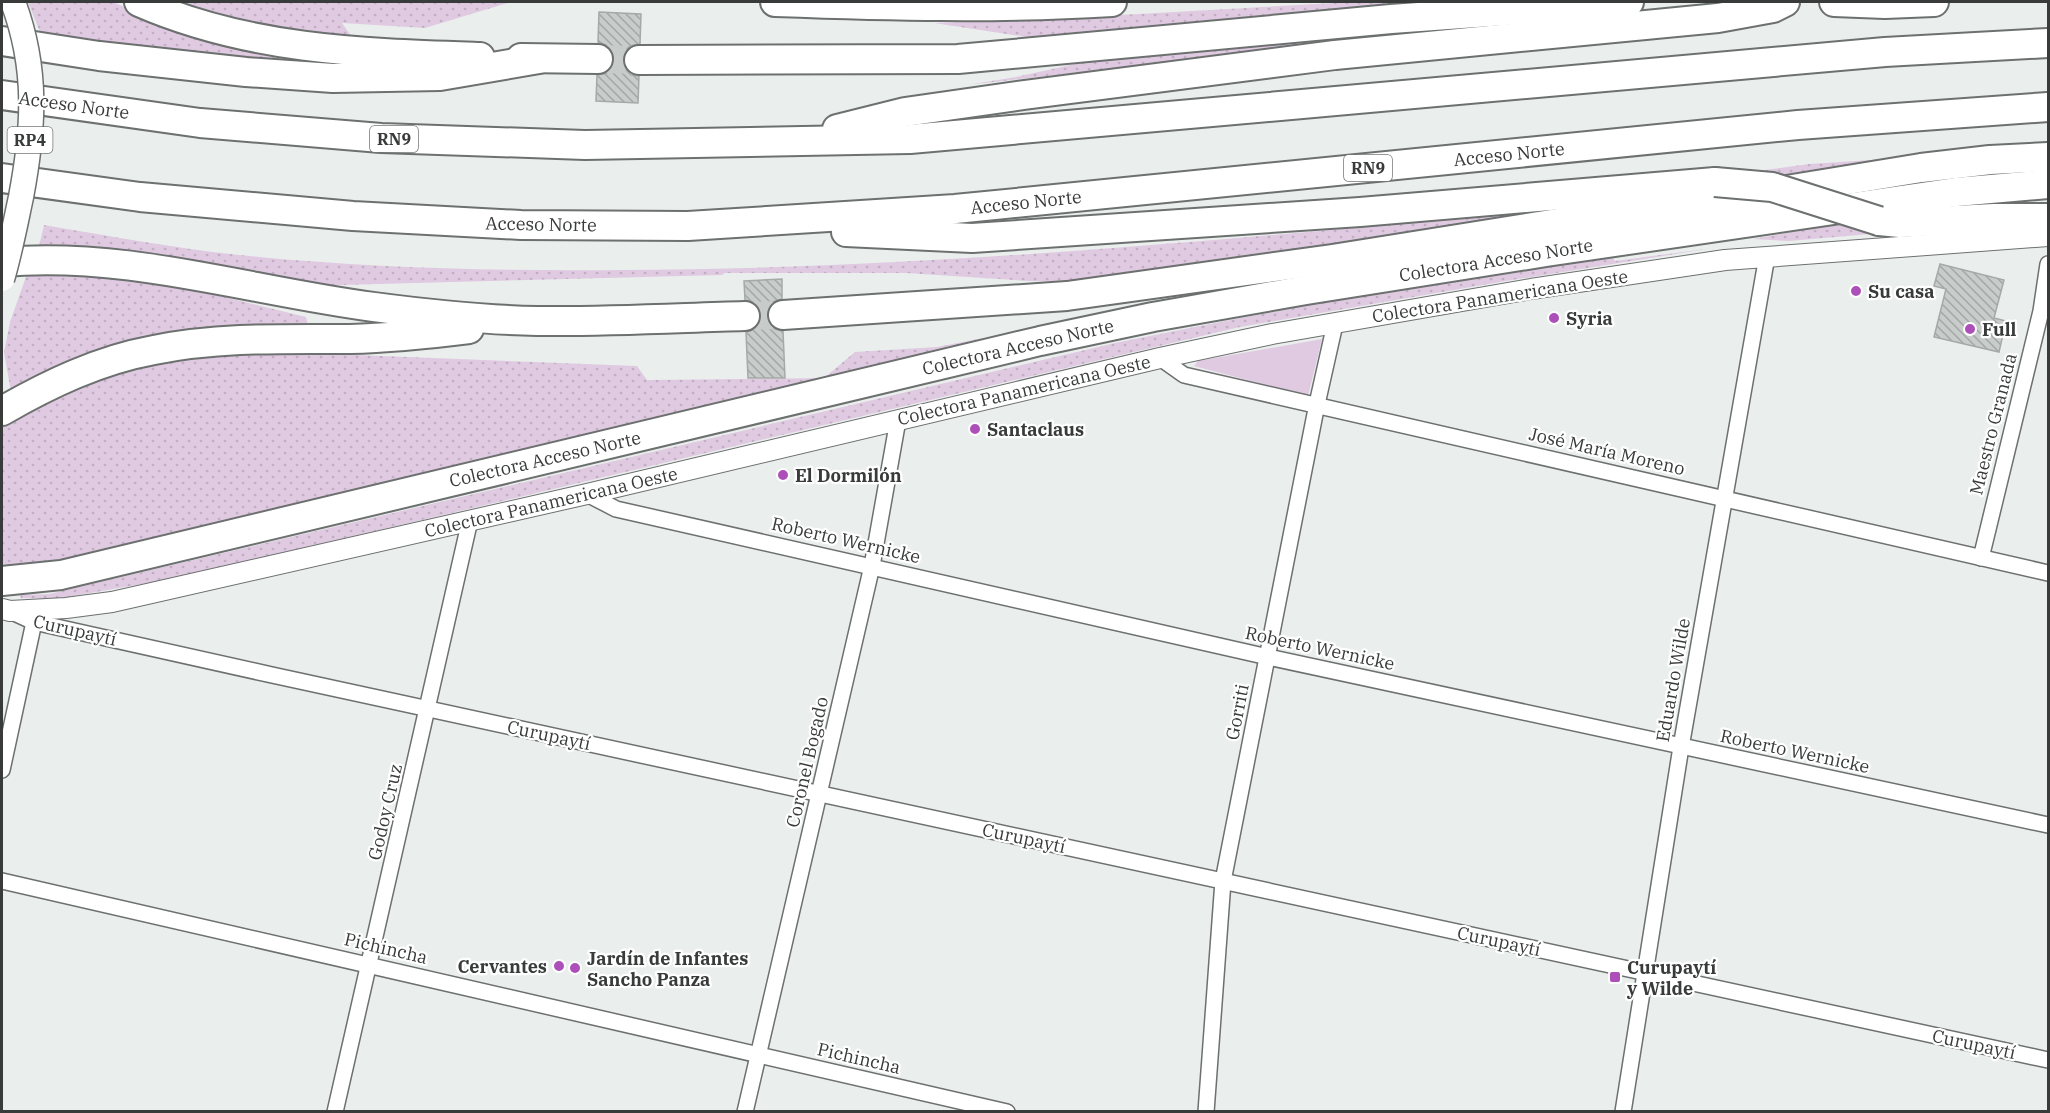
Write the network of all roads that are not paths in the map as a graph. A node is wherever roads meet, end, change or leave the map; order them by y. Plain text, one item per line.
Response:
1 (13, 2) edge
2 (139, 2) edge
3 (775, 2) edge
4 (1112, 2) edge
5 (1629, 2) edge
6 (1785, 2) edge
7 (1834, 2) edge
8 (1934, 2) edge
9 (2, 41) edge
10 (2049, 43) edge
11 (539, 59) junction
12 (598, 59) tunnel mouth
13 (639, 60) tunnel mouth
14 (2, 95) edge
15 (2049, 107) edge
16 (788, 141) junction
17 (2049, 157) edge
18 (2, 178) edge
19 (2049, 184) edge
20 (2049, 218) edge
21 (688, 226) junction
22 (2049, 236) edge
23 (1767, 256) junction
24 (2, 262) edge
25 (2049, 264) edge
26 (2, 279) edge
27 (2045, 312) edge
28 (783, 315) tunnel mouth
29 (745, 316) tunnel mouth
30 (536, 321) junction
31 (1335, 324) junction
32 (1160, 358) junction
33 (1317, 404) junction
34 (2, 411) edge
35 (897, 420) junction
36 (587, 494) junction
37 (1725, 499) junction
38 (470, 520) junction
39 (1981, 558) junction
40 (872, 566) junction
41 (2049, 573) edge
42 (2, 581) edge
43 (6, 610) edge
44 (34, 622) junction
45 (1268, 657) junction
46 (428, 709) junction
47 (1681, 747) junction
48 (2, 770) edge
49 (820, 794) junction
50 (2049, 825) edge
51 (2, 881) edge
52 (1223, 881) junction
53 (370, 964) junction
54 (1645, 973) junction
55 (758, 1055) junction
56 (2049, 1060) edge
57 (334, 1112) edge
58 (745, 1112) edge
59 (1007, 1112) edge
60 (1206, 1112) edge
61 (1623, 1112) edge

1 - 26 main road, RP4, bridge
2 - 11 highway
3 - 4 highway
5 - 13 highway
6 - 16 highway
7 - 8 highway
9 - 11 highway
10 - 16 highway, Acceso Norte / RN9
11 - 12 highway
14 - 16 highway, Acceso Norte / RN9
15 - 21 highway, Acceso Norte / RN9
17 - 28 highway
18 - 21 highway, Acceso Norte / RN9
19 - 42 highway, Colectora Acceso Norte
20 - 21 highway, bridge
22 - 23 street, Colectora Panamericana Oeste
23 - 31 street, Colectora Panamericana Oeste
23 - 37 street, Eduardo Wilde
24 - 30 highway
25 - 27 street, Maestro Granada
27 - 39 street, Maestro Granada
29 - 30 highway
30 - 34 highway
31 - 32 street, Colectora Panamericana Oeste
31 - 33 street, Gorriti
32 - 33 street, José María Moreno
32 - 35 street, Colectora Panamericana Oeste
33 - 37 street, José María Moreno
33 - 45 street, Gorriti
35 - 36 street, Colectora Panamericana Oeste
35 - 40 street, Coronel Bogado
36 - 38 street, Colectora Panamericana Oeste
36 - 40 street, Roberto Wernicke
37 - 39 street, José María Moreno
37 - 47 street, Eduardo Wilde
38 - 43 street, Colectora Panamericana Oeste
38 - 46 street, Godoy Cruz
39 - 41 street, José María Moreno
40 - 45 street, Roberto Wernicke
40 - 49 street, Coronel Bogado
43 - 44 street, Curupaytí
44 - 46 street, Curupaytí
44 - 48 street
45 - 47 street, Roberto Wernicke
45 - 52 street, Gorriti
46 - 49 street, Curupaytí
46 - 53 street, Godoy Cruz
47 - 50 street, Roberto Wernicke
47 - 54 street, Eduardo Wilde
49 - 52 street, Curupaytí
49 - 55 street, Coronel Bogado
51 - 53 street, Pichincha
52 - 54 street, Curupaytí
52 - 60 street, Gorriti
53 - 55 street, Pichincha
53 - 57 street, Godoy Cruz
54 - 56 street, Curupaytí
54 - 61 street, Eduardo Wilde
55 - 58 street, Coronel Bogado
55 - 59 street, Pichincha

